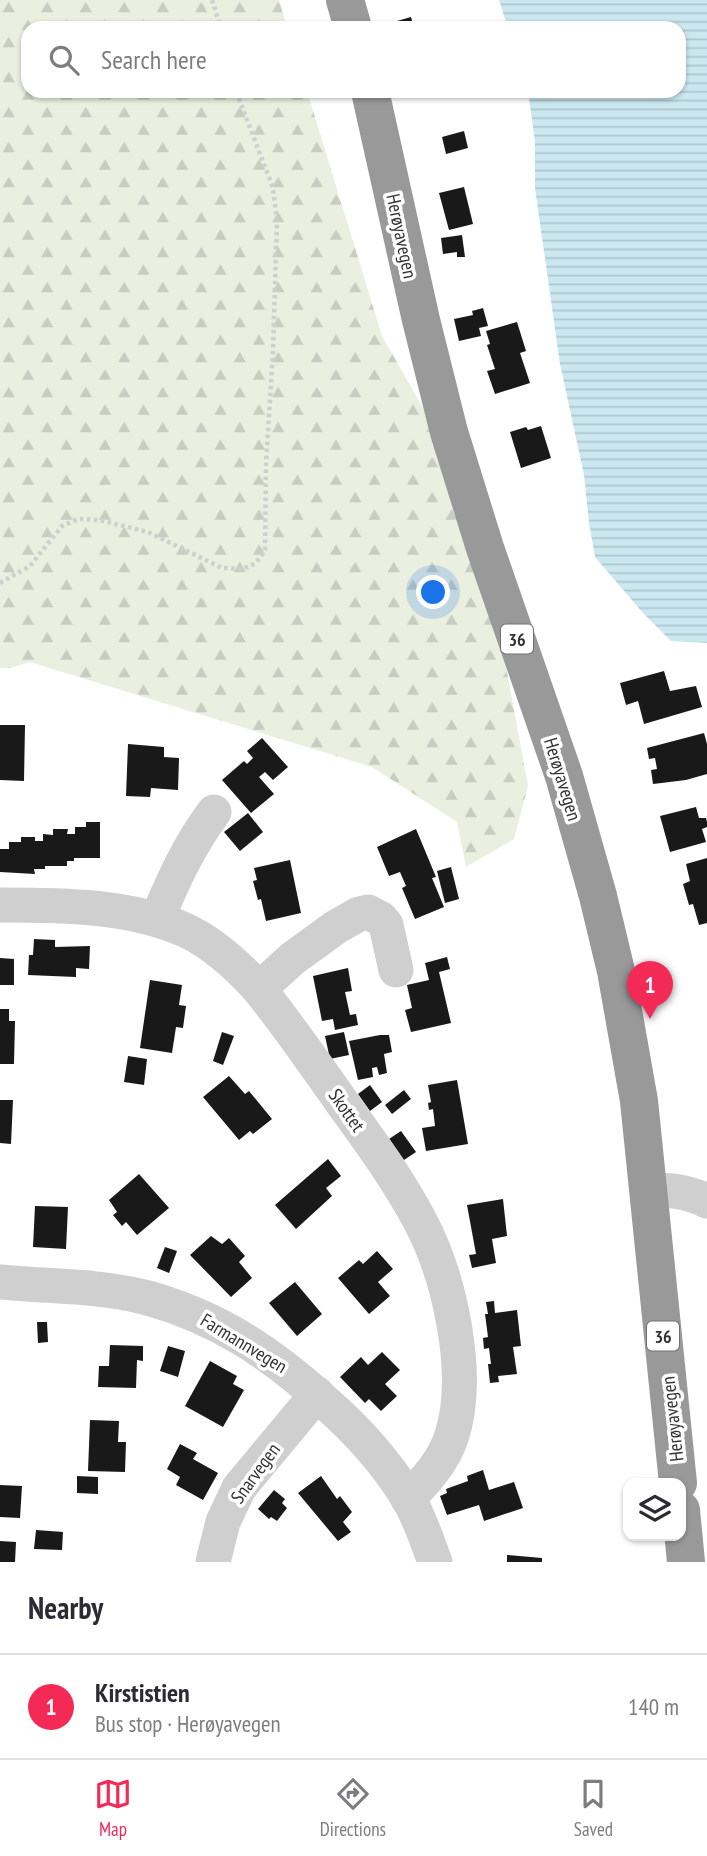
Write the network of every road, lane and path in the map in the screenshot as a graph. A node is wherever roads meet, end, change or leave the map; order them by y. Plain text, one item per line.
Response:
1 (212, 0) edge
2 (345, 0) edge
3 (220, 21) edge
4 (351, 21) edge
5 (239, 98) edge
6 (372, 98) edge
7 (0, 583) edge
8 (214, 812) dead end
9 (0, 905) edge
10 (158, 919) junction
11 (396, 970) dead end
12 (259, 989) junction
13 (648, 1190) junction
14 (707, 1201) edge
15 (0, 1282) edge
16 (317, 1394) junction
17 (677, 1478) edge
18 (408, 1499) junction
19 (684, 1541) edge
20 (213, 1562) edge
21 (435, 1562) edge
22 (686, 1562) edge

1 - 3 path
2 - 4 highway
5 - 7 path
6 - 13 highway, Herøyavegen / 36
8 - 10 street
9 - 10 street, Skottet
10 - 12 street, Skottet
11 - 12 street
12 - 18 street, Skottet
13 - 14 street
13 - 17 highway, Herøyavegen / 36
15 - 16 street, Farmannvegen
16 - 18 street, Farmannvegen
16 - 20 street, Snarvegen
18 - 21 street, Farmannvegen
19 - 22 highway

